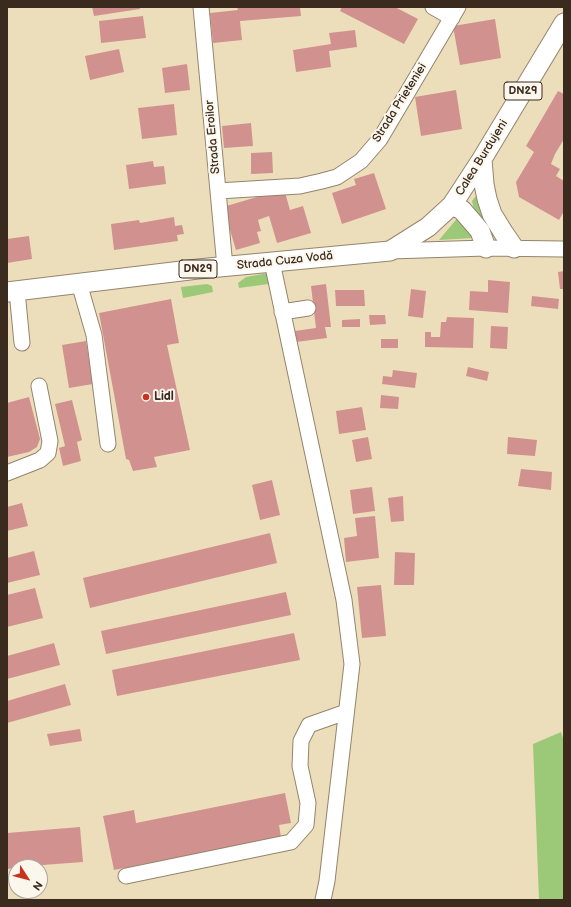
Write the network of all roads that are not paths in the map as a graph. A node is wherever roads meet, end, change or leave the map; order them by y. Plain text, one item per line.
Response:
1 (202, 7) edge
2 (433, 7) edge
3 (455, 12) edge
4 (564, 23) edge
5 (482, 159) junction
6 (218, 191) junction
7 (452, 205) junction
8 (486, 248) junction
9 (514, 248) junction
10 (564, 249) edge
11 (390, 251) junction
12 (272, 262) junction
13 (225, 267) junction
14 (79, 283) junction
15 (12, 291) edge
16 (308, 308) dead end
17 (282, 312) junction
18 (22, 342) dead end
19 (39, 386) dead end
20 (108, 444) dead end
21 (7, 473) edge
22 (346, 712) junction
23 (126, 876) dead end
24 (323, 900) edge

1 - 6 street, Strada Eroilor
2 - 3 street, Strada Prieteniei
3 - 6 street, Strada Prieteniei
4 - 5 main road, Calea Burdujeni / DN29
5 - 7 main road, Calea Burdujeni / DN29
5 - 9 main road
6 - 13 street, Strada Eroilor
7 - 8 main road
7 - 11 main road, Calea Burdujeni / DN29
8 - 9 street, Strada Cuza Vodă
8 - 11 street, Strada Cuza Vodă
9 - 10 street, Strada Cuza Vodă
11 - 12 main road, Strada Cuza Vodă / DN29
12 - 13 main road, Strada Cuza Vodă / DN29
12 - 17 street
13 - 14 main road, Strada Cuza Vodă / DN29
14 - 15 main road, Strada Cuza Vodă / DN29
14 - 20 street
15 - 18 street
16 - 17 street
17 - 22 street
19 - 21 street
22 - 23 street
22 - 24 street

